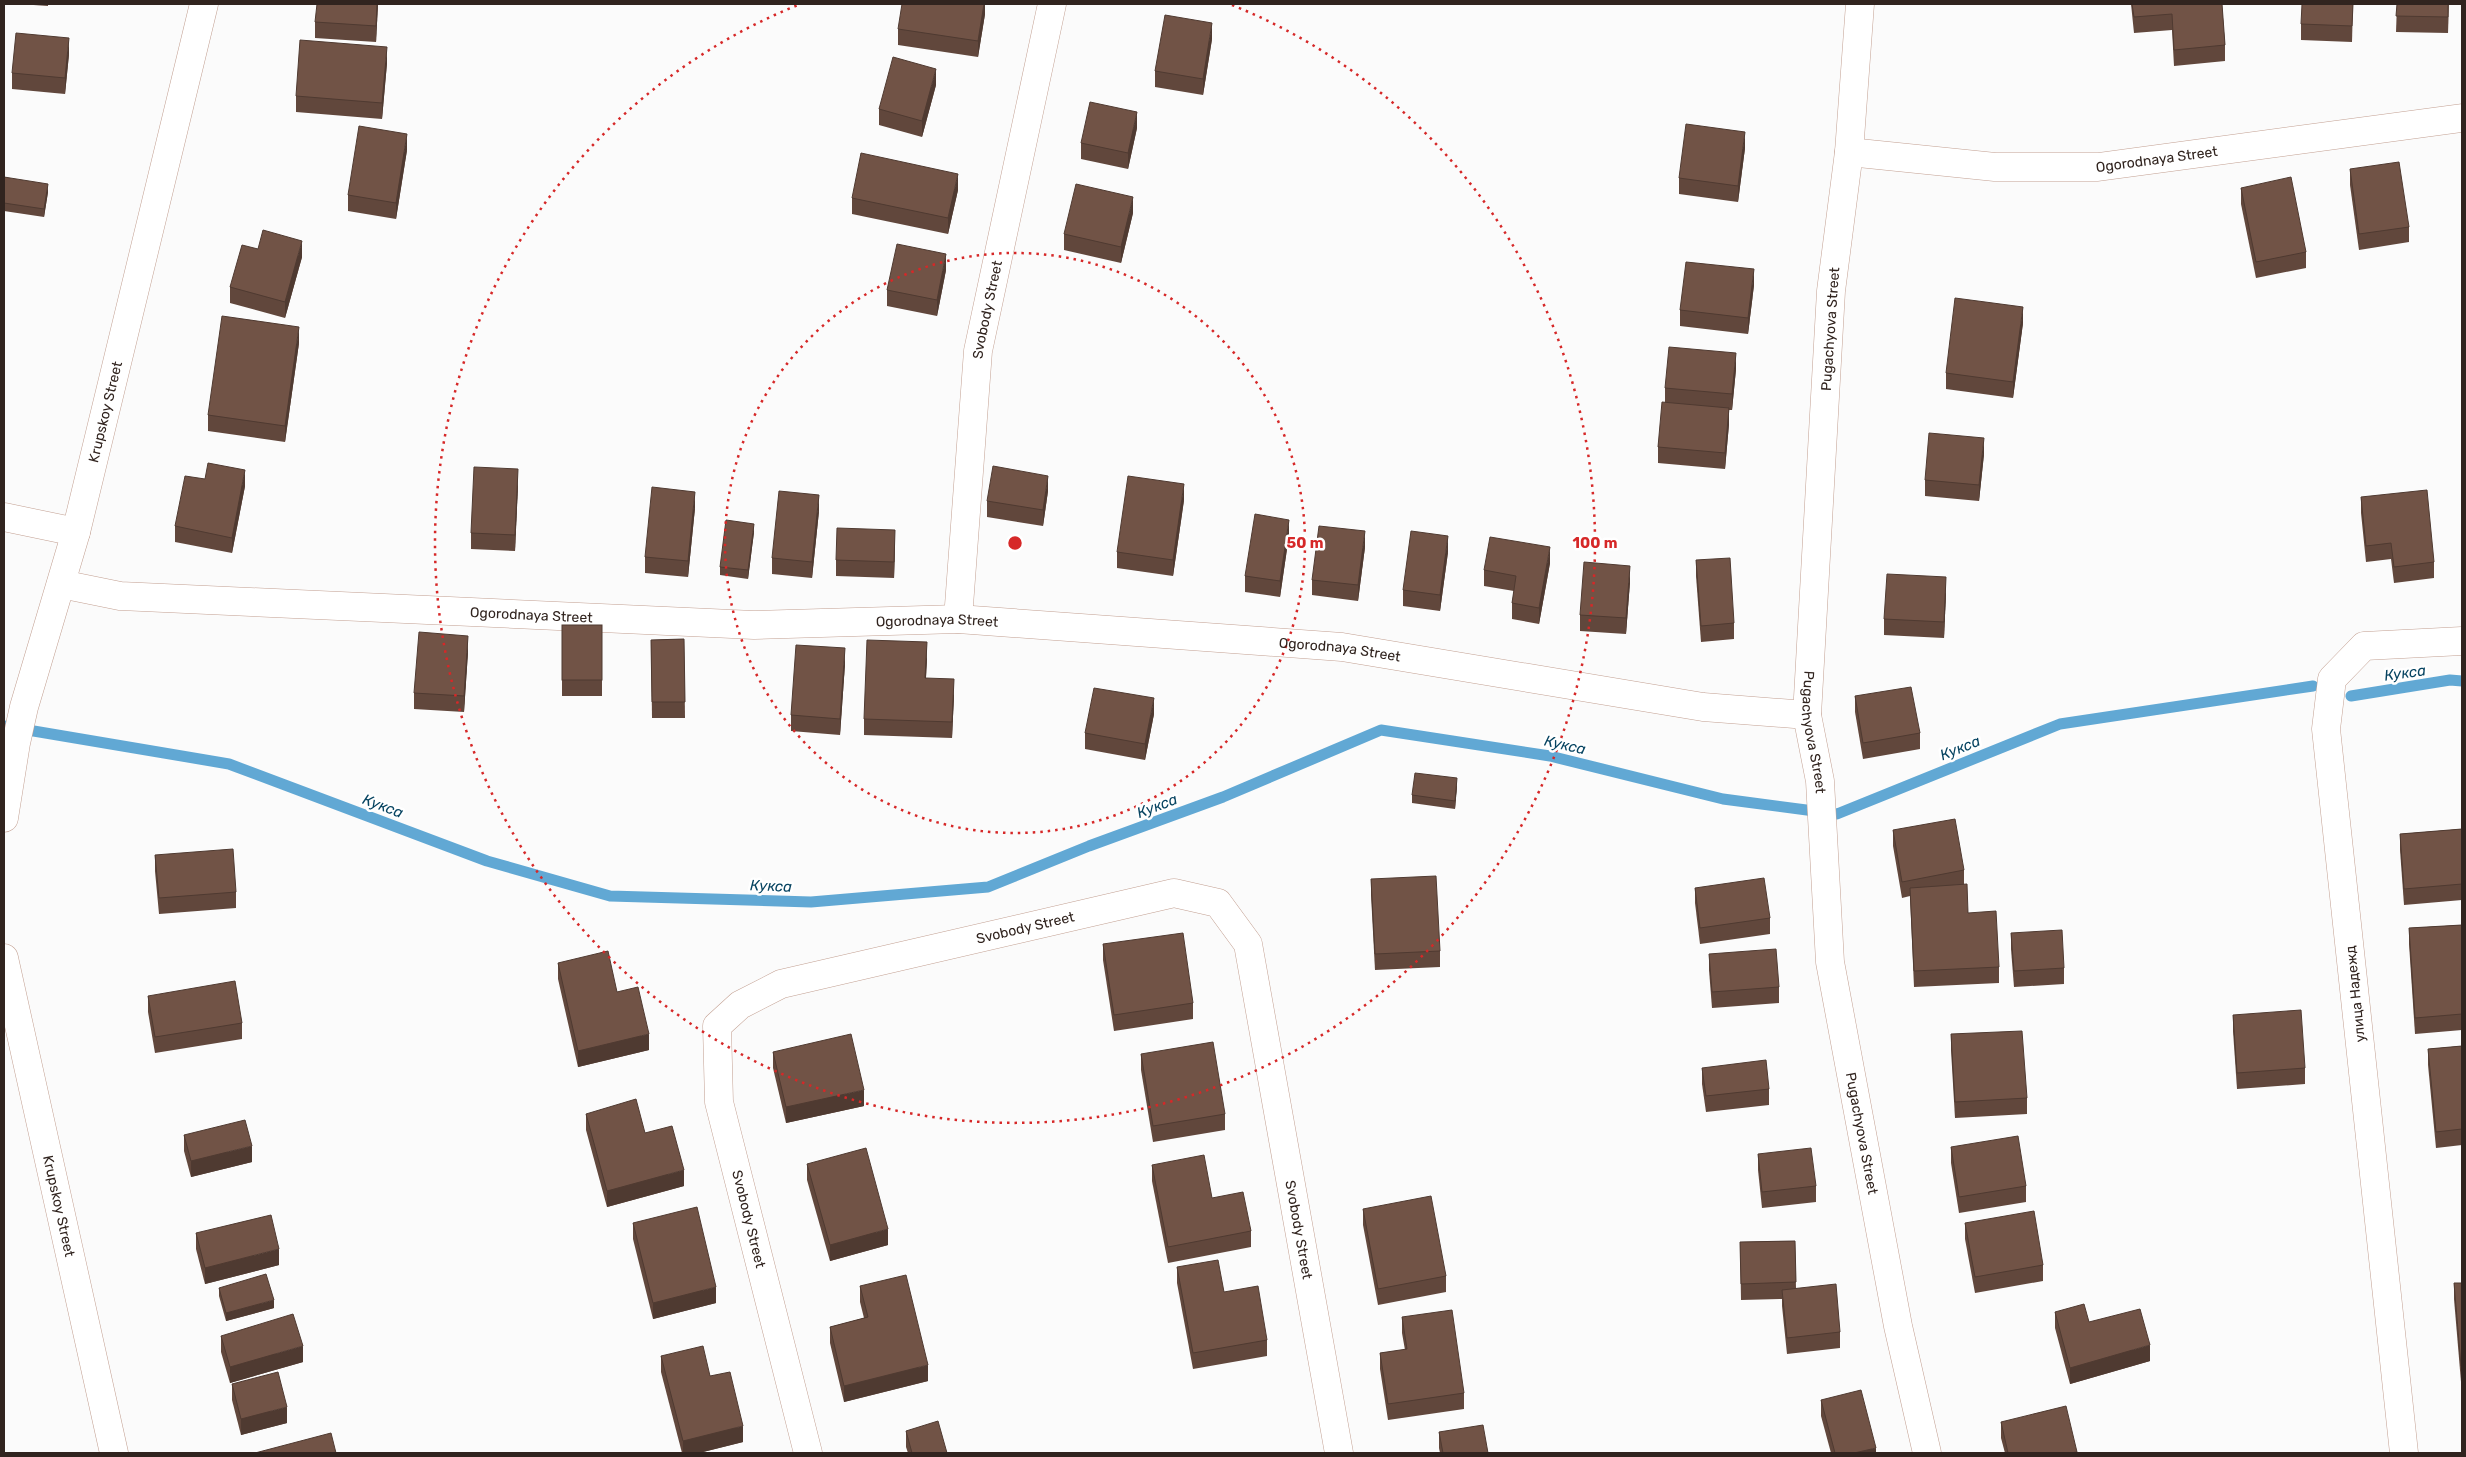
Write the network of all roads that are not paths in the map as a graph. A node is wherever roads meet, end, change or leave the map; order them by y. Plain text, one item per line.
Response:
1 (204, 4) edge
2 (1052, 4) edge
3 (1860, 4) edge
4 (2462, 118) edge
5 (1849, 152) junction
6 (4, 517) edge
7 (76, 532) junction
8 (61, 584) junction
9 (958, 619) junction
10 (2462, 641) edge
11 (1807, 715) junction
12 (4, 818) edge
13 (4, 958) edge
14 (114, 1453) edge
15 (808, 1453) edge
16 (1338, 1453) edge
17 (1926, 1453) edge
18 (2404, 1453) edge

1 - 7 street, Krupskoy Street
2 - 9 street, Svobody Street
3 - 5 street, Pugachyova Street
4 - 5 street, Ogorodnaya Street
5 - 11 street, Pugachyova Street
6 - 7 street
7 - 8 street, Krupskoy Street
8 - 9 street, Ogorodnaya Street
8 - 12 street, Krupskoy Street
9 - 11 street, Ogorodnaya Street
10 - 18 street, улица Надежд
11 - 17 street, Pugachyova Street
13 - 14 street, Krupskoy Street
15 - 16 street, Svobody Street

